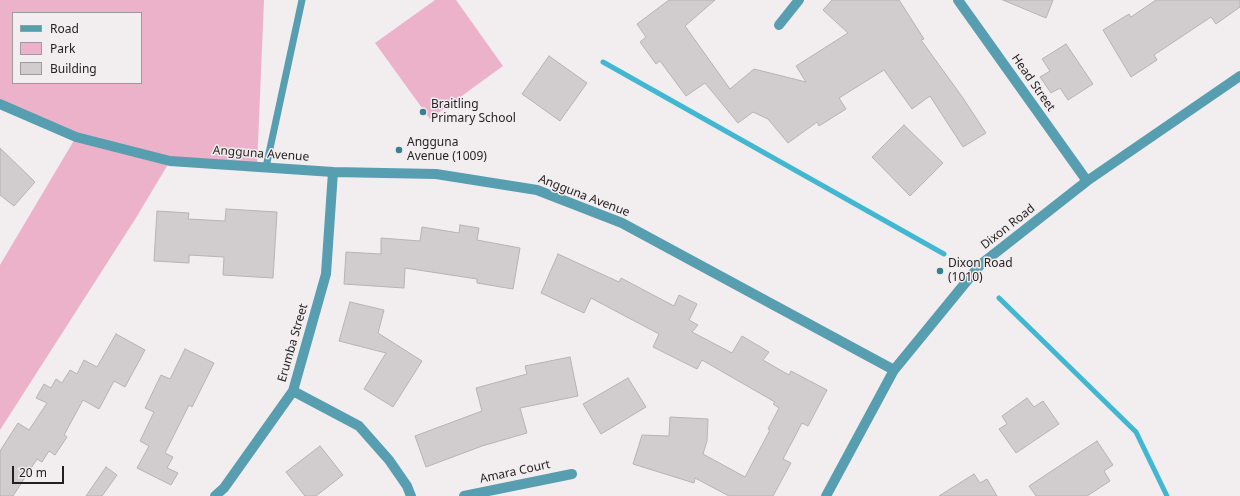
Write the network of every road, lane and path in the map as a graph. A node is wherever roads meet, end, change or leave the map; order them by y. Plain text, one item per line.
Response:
1 (302, 0) edge
2 (799, 0) edge
3 (958, 0) edge
4 (779, 25) dead end
5 (1240, 76) edge
6 (0, 104) edge
7 (266, 167) junction
8 (333, 172) junction
9 (1087, 181) junction
10 (894, 370) junction
11 (293, 391) junction
12 (572, 474) dead end
13 (215, 496) edge
14 (411, 496) edge
15 (464, 496) edge
16 (826, 496) edge

1 - 7 lane
2 - 4 street
3 - 9 street, Head Street
5 - 9 street, Dixon Road
6 - 7 street, Angguna Avenue
7 - 8 street, Angguna Avenue
8 - 10 street, Angguna Avenue
8 - 11 street, Erumba Street
9 - 10 street, Dixon Road
10 - 16 street, Dixon Road
11 - 13 street, Erumba Street
11 - 14 street
12 - 15 street, Amara Court

